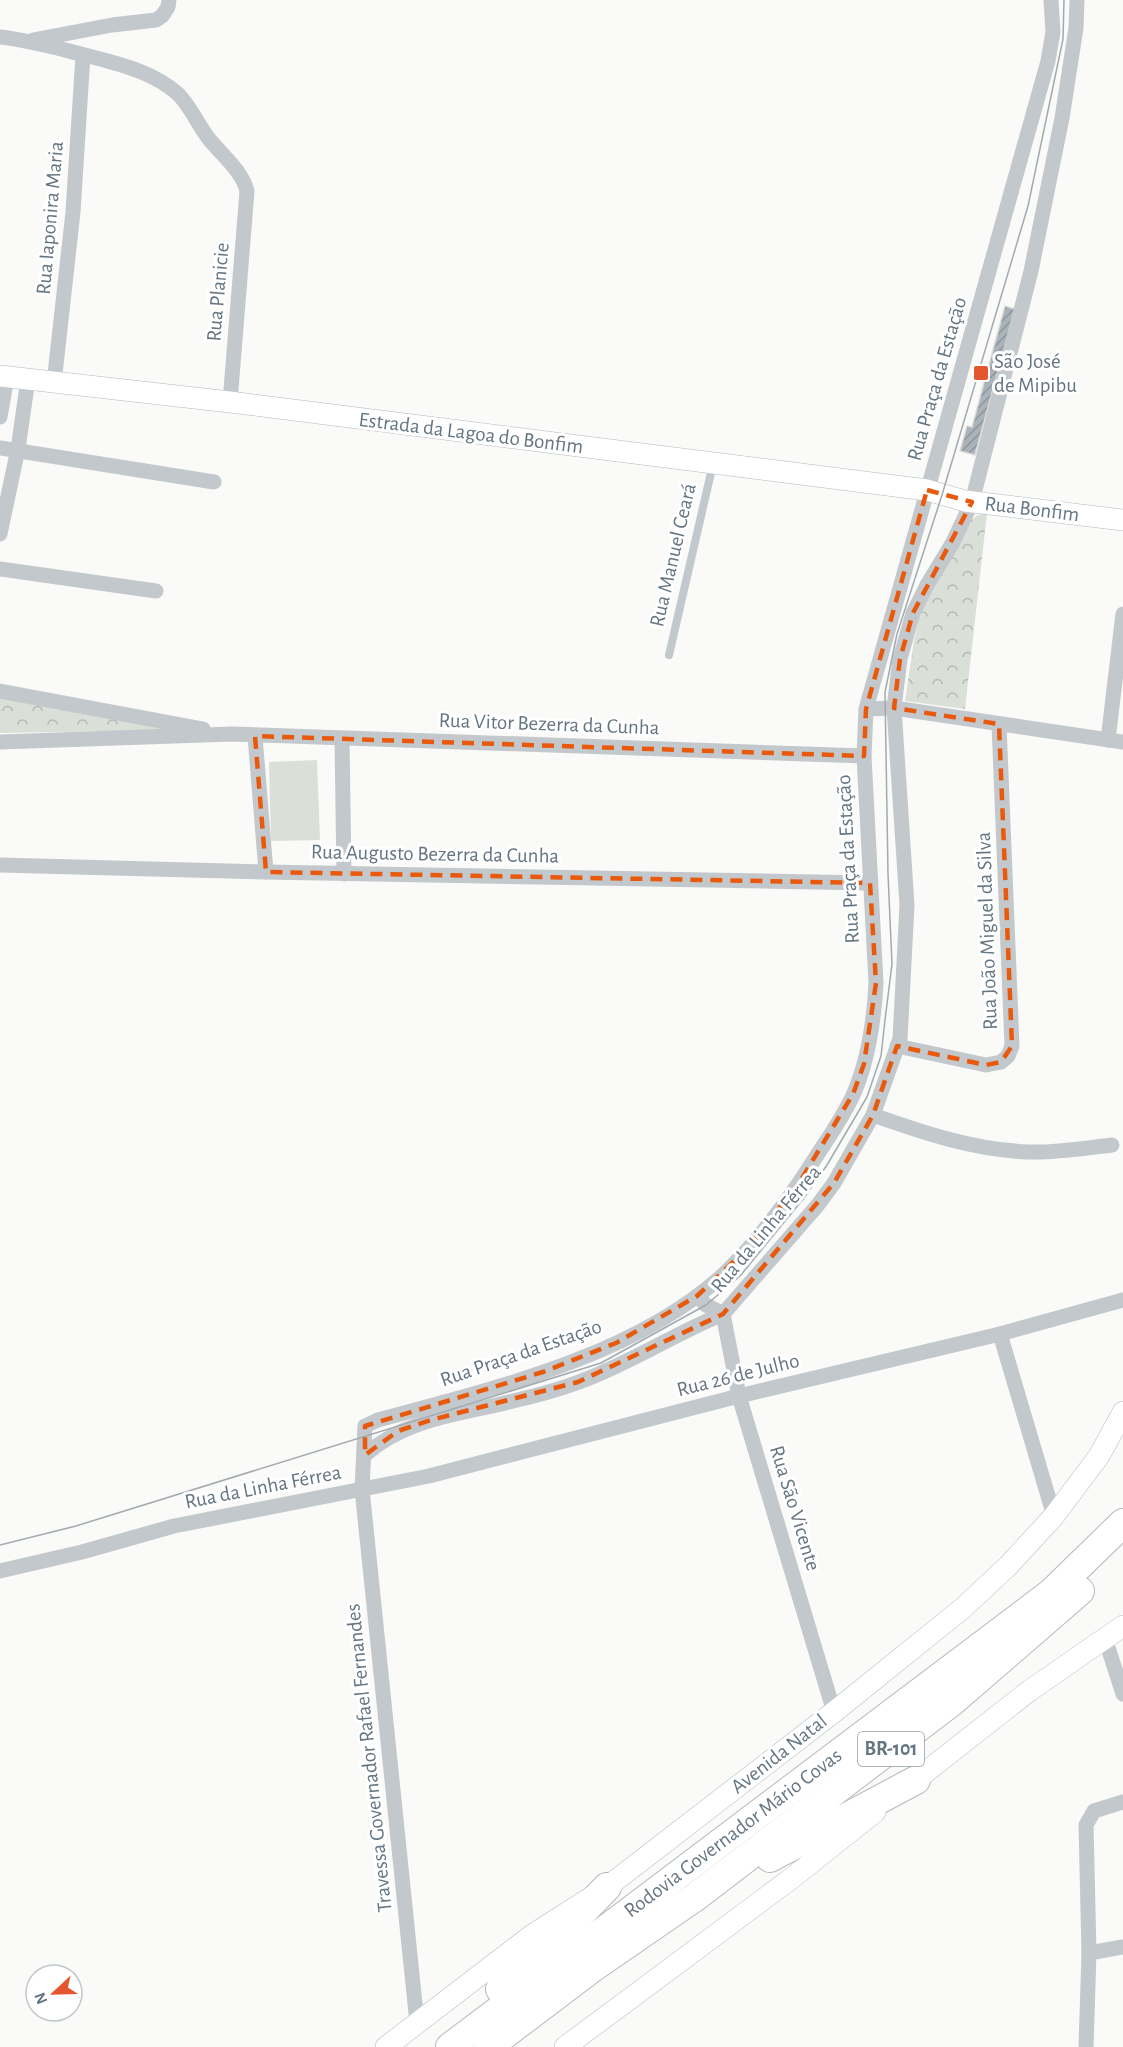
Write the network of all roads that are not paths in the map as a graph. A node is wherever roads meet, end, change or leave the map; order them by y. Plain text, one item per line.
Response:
1 (169, 0) edge
2 (1051, 0) edge
3 (1077, 0) edge
4 (0, 37) edge
5 (30, 40) junction
6 (83, 55) junction
7 (3, 376) edge
8 (28, 379) junction
9 (54, 383) junction
10 (230, 402) junction
11 (0, 417) edge
12 (0, 448) edge
13 (18, 449) junction
14 (713, 464) junction
15 (214, 482) dead end
16 (935, 493) junction
17 (972, 502) junction
18 (1123, 520) edge
19 (0, 534) edge
20 (0, 569) edge
21 (156, 591) dead end
22 (1123, 614) edge
23 (669, 655) dead end
24 (0, 691) edge
25 (894, 708) junction
26 (867, 709) junction
27 (999, 724) junction
28 (232, 734) junction
29 (255, 736) junction
30 (342, 739) junction
31 (1116, 741) edge
32 (0, 742) edge
33 (864, 756) junction
34 (0, 865) edge
35 (266, 872) junction
36 (344, 874) junction
37 (870, 883) junction
38 (899, 1042) junction
39 (873, 1115) junction
40 (1112, 1145) dead end
41 (697, 1296) junction
42 (1123, 1300) edge
43 (723, 1314) junction
44 (1000, 1334) junction
45 (739, 1396) junction
46 (1123, 1412) edge
47 (365, 1455) junction
48 (362, 1489) junction
49 (1054, 1516) junction
50 (1123, 1523) edge
51 (1123, 1551) edge
52 (0, 1571) edge
53 (1123, 1626) edge
54 (1105, 1638) junction
55 (1123, 1694) edge
56 (834, 1712) junction
57 (916, 1780) junction
58 (1123, 1802) edge
59 (607, 1887) junction
60 (694, 1899) junction
61 (1123, 1947) edge
62 (1089, 1953) junction
63 (417, 2023) junction
64 (386, 2047) edge
65 (441, 2047) edge
66 (450, 2047) edge
67 (488, 2047) edge
68 (565, 2047) edge
69 (1086, 2047) edge

1 - 5 street
2 - 16 street, Rua Praça da Estação
3 - 17 street
4 - 5 street
5 - 6 street
6 - 9 street, Rua Iaponira Maria
6 - 10 street, Rua Planicie
7 - 8 main road, Estrada da Lagoa do Bonfim
7 - 11 street
8 - 9 main road, Estrada da Lagoa do Bonfim
8 - 13 street
9 - 10 main road, Estrada da Lagoa do Bonfim
10 - 14 main road, Estrada da Lagoa do Bonfim
12 - 13 street
13 - 15 street
13 - 19 street
14 - 16 main road, Estrada da Lagoa do Bonfim
14 - 23 lane, Rua Manuel Ceará
16 - 17 main road, Rua Bonfim
16 - 26 street, Rua Praça da Estação
17 - 18 main road, Rua Bonfim
17 - 25 street
20 - 21 street
22 - 31 street
24 - 28 street, Rua Vitor Bezerra da Cunha
25 - 26 street
25 - 27 street
25 - 38 street
26 - 33 street, Rua Praça da Estação
27 - 31 street
27 - 38 street, Rua João Miguel da Silva
28 - 29 street, Rua Vitor Bezerra da Cunha
28 - 32 street, Rua Vitor Bezerra da Cunha
29 - 30 street, Rua Vitor Bezerra da Cunha
29 - 35 street
30 - 33 street, Rua Vitor Bezerra da Cunha
30 - 36 street
33 - 37 street, Rua Praça da Estação
34 - 35 street, Rua Augusto Bezerra da Cunha
35 - 36 street, Rua Augusto Bezerra da Cunha
36 - 37 street, Rua Augusto Bezerra da Cunha
37 - 41 street, Rua Praça da Estação
38 - 39 street, Rua da Linha Férrea
39 - 40 street
39 - 43 street, Rua da Linha Férrea
41 - 43 street
41 - 47 street, Rua Praça da Estação
42 - 44 street, Rua 26 de Julho
43 - 45 street, Rua São Vicente
43 - 47 street, Rua da Linha Férrea
44 - 45 street, Rua 26 de Julho
44 - 49 street
45 - 48 street, Rua 26 de Julho
45 - 56 street, Rua São Vicente
46 - 49 main road, Avenida Natal
47 - 48 street, Rua da Linha Férrea
48 - 52 street, Rua da Linha Férrea
48 - 63 street, Travessa Governador Rafael Fernandes
49 - 56 main road, Avenida Natal
50 - 66 highway, Rodovia Governador Mário Covas / BR-101
51 - 60 highway, Rodovia Governador Mário Covas / BR-101
53 - 54 main road
54 - 55 street
54 - 57 main road
56 - 59 main road, Avenida Natal
57 - 60 highway
57 - 68 main road
58 - 62 street
59 - 63 main road, Avenida Natal
59 - 65 highway
60 - 67 highway, Rodovia Governador Mário Covas / BR-101
61 - 62 street
62 - 69 street
63 - 64 main road, Avenida Natal

